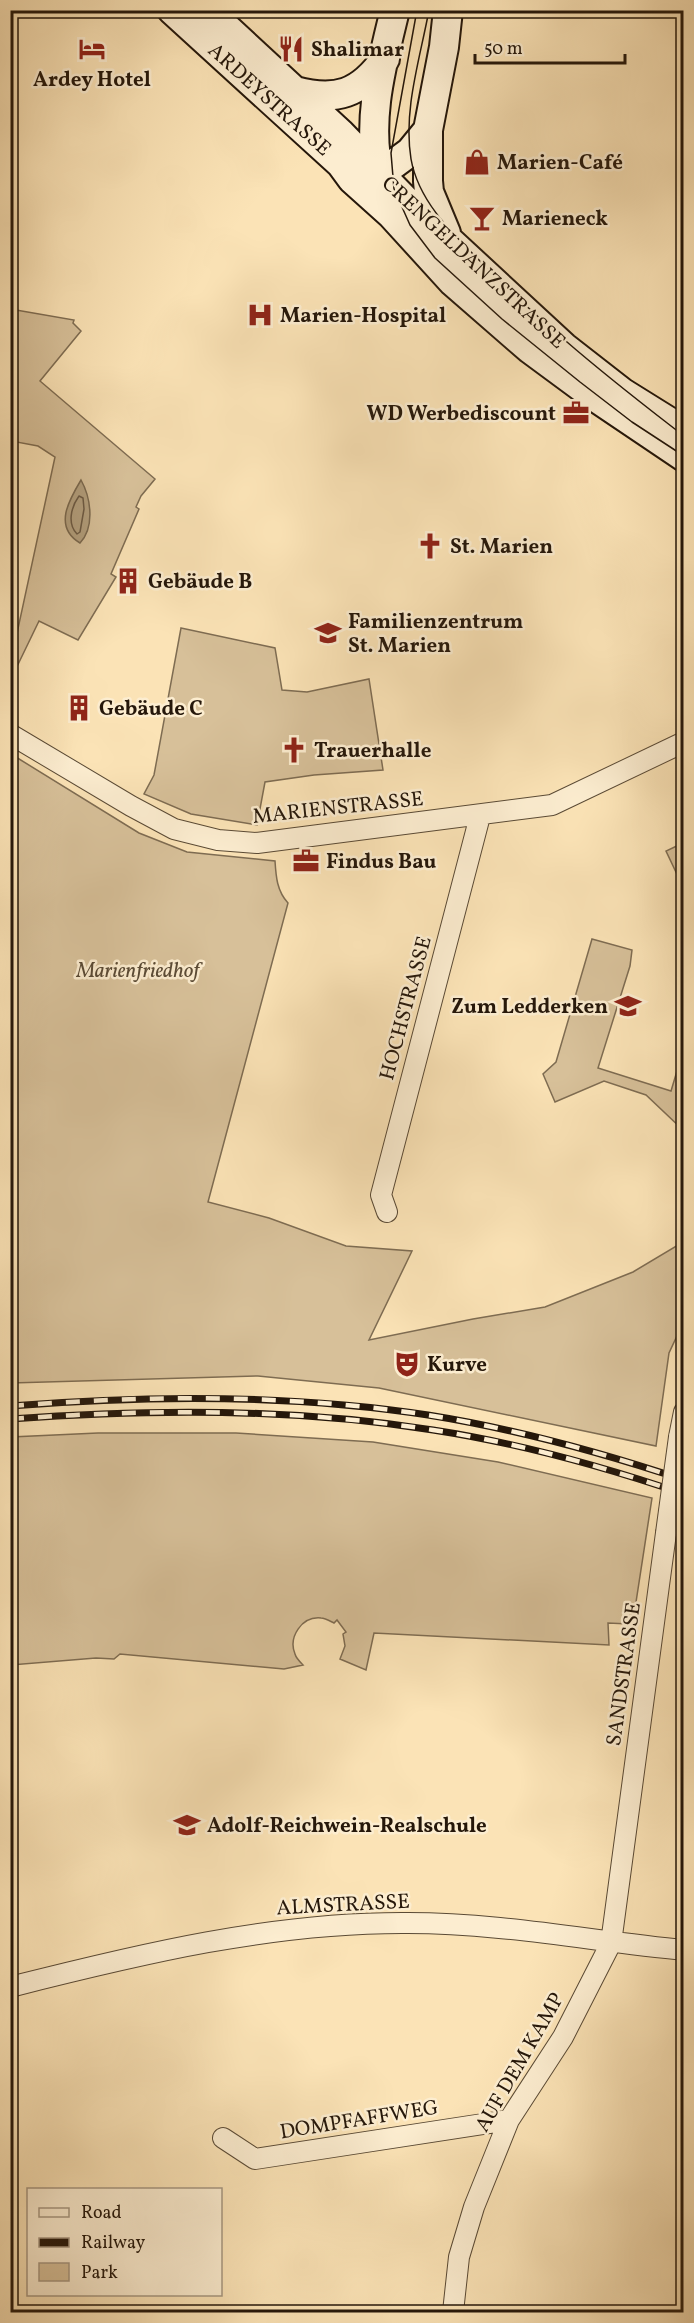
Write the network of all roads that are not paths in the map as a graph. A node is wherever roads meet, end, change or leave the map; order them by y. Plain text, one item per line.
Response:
1 (171, 10) edge
2 (207, 10) edge
3 (395, 10) edge
4 (448, 10) edge
5 (385, 59) junction
6 (295, 91) junction
7 (428, 130) junction
8 (341, 164) junction
9 (378, 171) junction
10 (391, 214) junction
11 (448, 251) junction
12 (684, 431) edge
13 (684, 457) edge
14 (10, 734) edge
15 (684, 742) edge
16 (480, 816) junction
17 (387, 1212) dead end
18 (684, 1412) edge
19 (611, 1943) junction
20 (684, 1950) edge
21 (10, 1987) edge
22 (509, 2120) junction
23 (223, 2138) dead end
24 (453, 2313) edge

1 - 8 main road, ARDEYSTRASSE
2 - 6 main road, ARDEYSTRASSE
3 - 5 main road
4 - 7 main road
5 - 6 main road
5 - 9 main road
6 - 9 main road, ARDEYSTRASSE
7 - 9 main road
7 - 11 main road
8 - 9 main road, ARDEYSTRASSE
8 - 10 main road, ARDEYSTRASSE
9 - 10 main road, CRENGELDANZSTRASSE
9 - 11 main road, CRENGELDANZSTRASSE
10 - 11 main road, CRENGELDANZSTRASSE
11 - 12 main road, CRENGELDANZSTRASSE
11 - 13 main road, CRENGELDANZSTRASSE
14 - 16 street, MARIENSTRASSE
15 - 16 street, MARIENSTRASSE
16 - 17 street, HOCHSTRASSE
18 - 19 street, SANDSTRASSE, bridge
19 - 20 street, ALMSTRASSE
19 - 21 street, ALMSTRASSE
19 - 22 street, AUF DEM KAMP
22 - 23 street, DOMPFAFFWEG
22 - 24 street, AUF DEM KAMP

